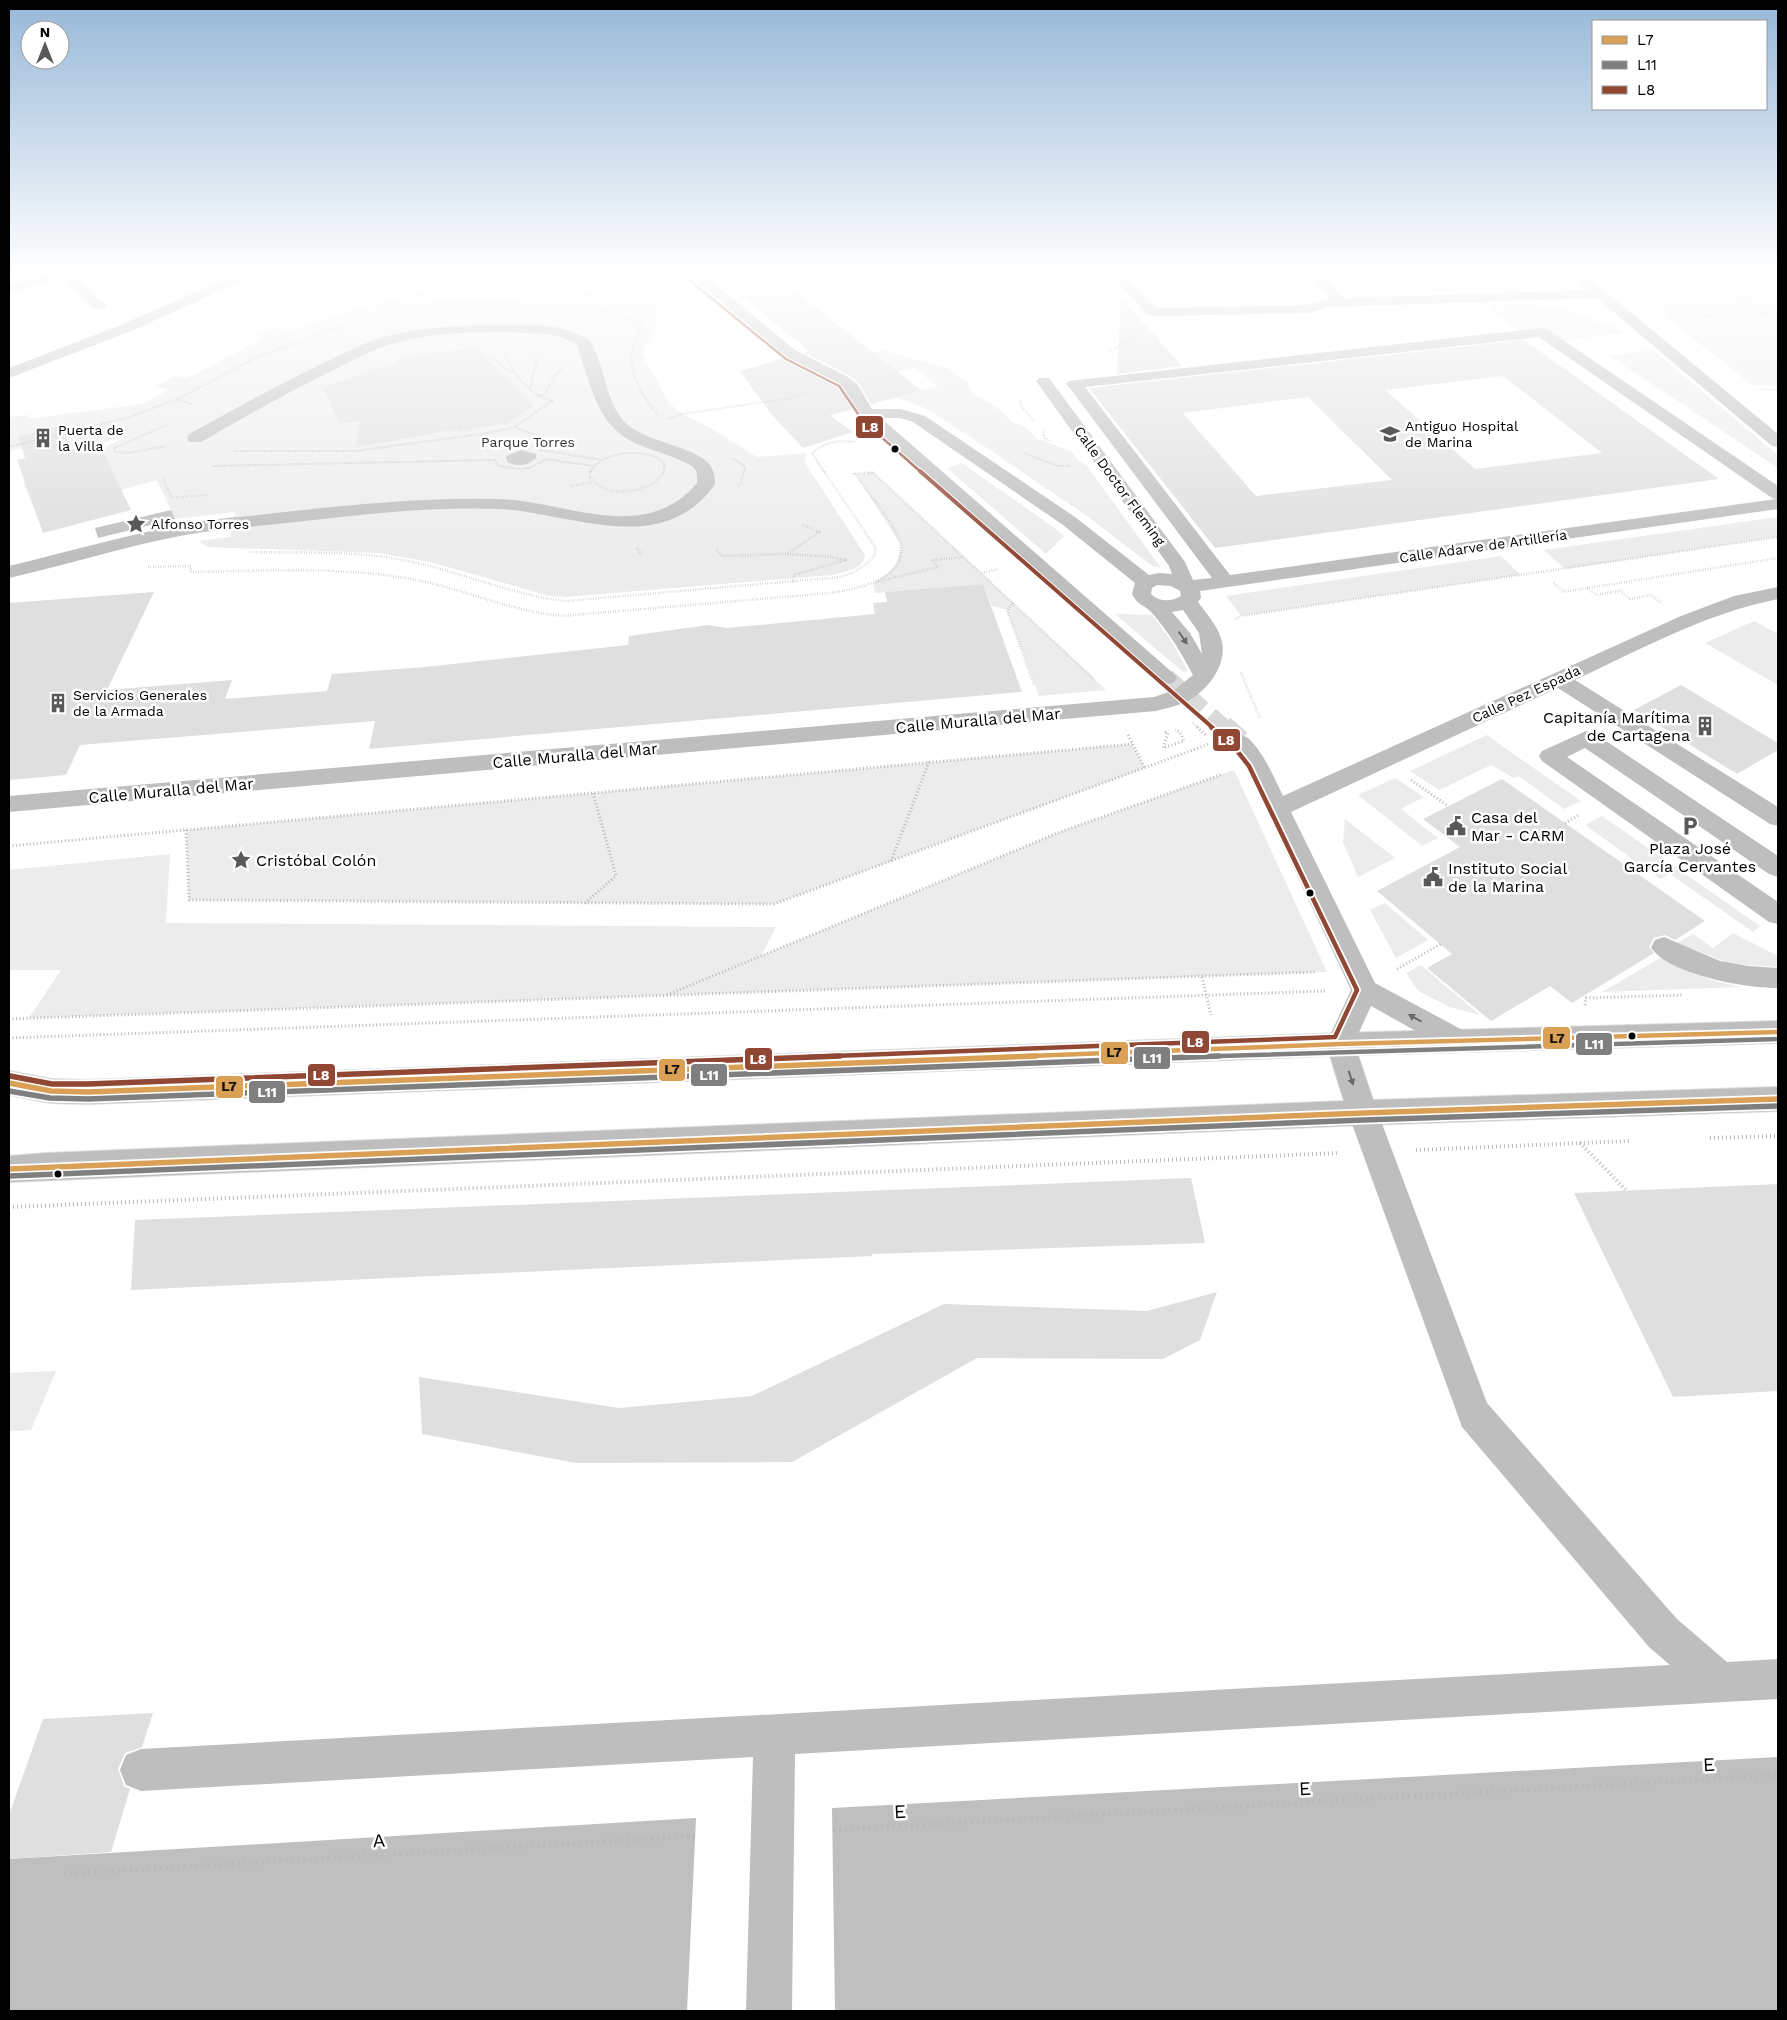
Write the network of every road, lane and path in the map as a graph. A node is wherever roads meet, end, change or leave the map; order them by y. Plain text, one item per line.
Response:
1 (24, 367) edge
2 (327, 367) edge
3 (535, 367) edge
4 (593, 367) edge
5 (818, 367) edge
6 (1225, 367) edge
7 (1593, 367) edge
8 (1688, 367) edge
9 (506, 370) dead end
10 (9, 373) edge
11 (1044, 381) dead end
12 (552, 386) dead end
13 (530, 389) junction
14 (809, 390) dead end
15 (537, 396) junction
16 (177, 399) dead end
17 (188, 410) dead end
18 (682, 414) dead end
19 (868, 415) junction
20 (130, 418) dead end
21 (170, 423) dead end
22 (515, 427) junction
23 (473, 429) dead end
24 (476, 434) junction
25 (194, 438) dead end
26 (1778, 442) edge
27 (857, 443) dead end
28 (165, 446) dead end
29 (9, 447) edge
30 (232, 451) dead end
31 (1022, 453) dead end
32 (602, 460) junction
33 (212, 466) dead end
34 (593, 466) junction
35 (1078, 466) dead end
36 (518, 469) junction
37 (515, 473) dead end
38 (1778, 494) edge
39 (1778, 504) edge
40 (801, 524) dead end
41 (1778, 538) edge
42 (716, 549) dead end
43 (244, 552) dead end
44 (787, 554) junction
45 (965, 557) junction
46 (1778, 558) edge
47 (146, 562) dead end
48 (1001, 568) dead end
49 (9, 572) edge
50 (982, 574) junction
51 (793, 582) junction
52 (1146, 582) junction
53 (1225, 582) junction
54 (873, 583) junction
55 (1554, 583) dead end
56 (1587, 588) junction
57 (1187, 592) junction
58 (1778, 593) edge
59 (1651, 595) dead end
60 (1013, 603) junction
61 (1156, 605) junction
62 (1229, 622) dead end
63 (1240, 671) dead end
64 (1204, 676) junction
65 (1166, 678) tunnel mouth
66 (1559, 679) junction
67 (1099, 684) dead end
68 (1035, 687) dead end
69 (1190, 721) dead end
70 (1263, 725) dead end
71 (1170, 728) dead end
72 (1161, 730) dead end
73 (1646, 734) junction
74 (1207, 736) dead end
75 (1215, 742) dead end
76 (1239, 742) tunnel mouth
77 (1132, 744) dead end
78 (1606, 752) junction
79 (1382, 760) junction
80 (929, 762) junction
81 (1255, 762) junction
82 (593, 793) junction
83 (9, 804) edge
84 (1448, 806) dead end
85 (1278, 808) junction
86 (1778, 818) edge
87 (186, 830) junction
88 (9, 846) edge
89 (891, 861) junction
90 (1778, 868) edge
91 (585, 903) junction
92 (1778, 915) edge
93 (1441, 944) dead end
94 (1664, 947) dead end
95 (1397, 970) dead end
96 (1778, 978) edge
97 (1361, 980) junction
98 (1692, 995) dead end
99 (664, 996) junction
100 (1583, 1013) dead end
101 (9, 1019) edge
102 (1778, 1032) edge
103 (9, 1038) edge
104 (1458, 1041) junction
105 (1340, 1044) junction
106 (9, 1083) edge
107 (1778, 1099) edge
108 (1363, 1113) junction
109 (1778, 1136) edge
110 (1702, 1138) dead end
111 (1636, 1141) dead end
112 (1580, 1143) junction
113 (1377, 1152) junction
114 (9, 1170) edge
115 (1627, 1191) dead end
116 (9, 1208) edge
117 (1778, 1680) edge
118 (1721, 1683) junction
119 (774, 1735) junction
120 (141, 1770) dead end
121 (1778, 1775) edge
122 (833, 1830) dead end
123 (696, 1836) dead end
124 (64, 1874) dead end
125 (769, 2011) edge

1 - 10 street
2 - 25 street
3 - 13 path
4 - 49 street
5 - 19 street
6 - 53 street
7 - 38 street
8 - 26 street
9 - 13 path
11 - 57 street, Calle Doctor Fleming
12 - 15 path
13 - 15 path
14 - 18 path
15 - 22 path
16 - 17 path
19 - 52 street
19 - 65 street
20 - 29 path
21 - 28 path
22 - 24 path
22 - 32 path
23 - 24 path
24 - 30 path
27 - 51 path
31 - 35 path
32 - 34 path
32 - 34 path
33 - 36 path
34 - 36 path
36 - 37 path
39 - 53 street, Calle Adarve de Artillería
40 - 44 path
41 - 62 path
42 - 44 path
43 - 51 path
44 - 51 path
45 - 50 path
45 - 54 path
45 - 54 path
46 - 56 path
47 - 54 path
48 - 50 path
50 - 60 path
52 - 57 street
52 - 61 street
53 - 57 street, Calle Adarve de Artillería
55 - 56 path
56 - 59 path
57 - 61 street, Calle Adarve de Artillería
57 - 64 street, Calle Doctor Fleming
58 - 66 street, Calle Pez Espada
60 - 67 path
60 - 68 path
61 -> 64 street
63 - 70 path
64 - 83 street, Calle Muralla del Mar
66 - 73 street
66 - 79 street, Calle Pez Espada
69 - 74 path
71 - 72 path
73 - 78 street
73 - 86 street
75 - 89 path
76 - 81 street
77 - 80 path
78 - 90 street
78 - 92 street
79 - 84 path
79 - 85 street, Calle Pez Espada
80 - 82 path
80 - 89 path
81 - 85 street
81 - 99 path
82 - 87 path
82 - 91 path
85 - 97 street
87 - 88 path
87 - 91 path
89 - 91 path
93 - 95 path
94 - 96 street
97 - 99 path
97 - 103 path
104 -> 97 street
97 - 105 street
98 - 100 path
99 - 101 path
102 - 104 street
104 - 105 street
105 - 106 street
105 -> 108 street
107 - 108 street
108 - 113 street
108 - 114 street
109 - 110 path
111 - 112 path
112 - 113 path
112 - 115 path
113 - 116 path
113 - 118 street
117 - 118 street
118 - 119 street
119 - 120 street
119 - 125 street
121 - 122 path, E
123 - 124 path, A

